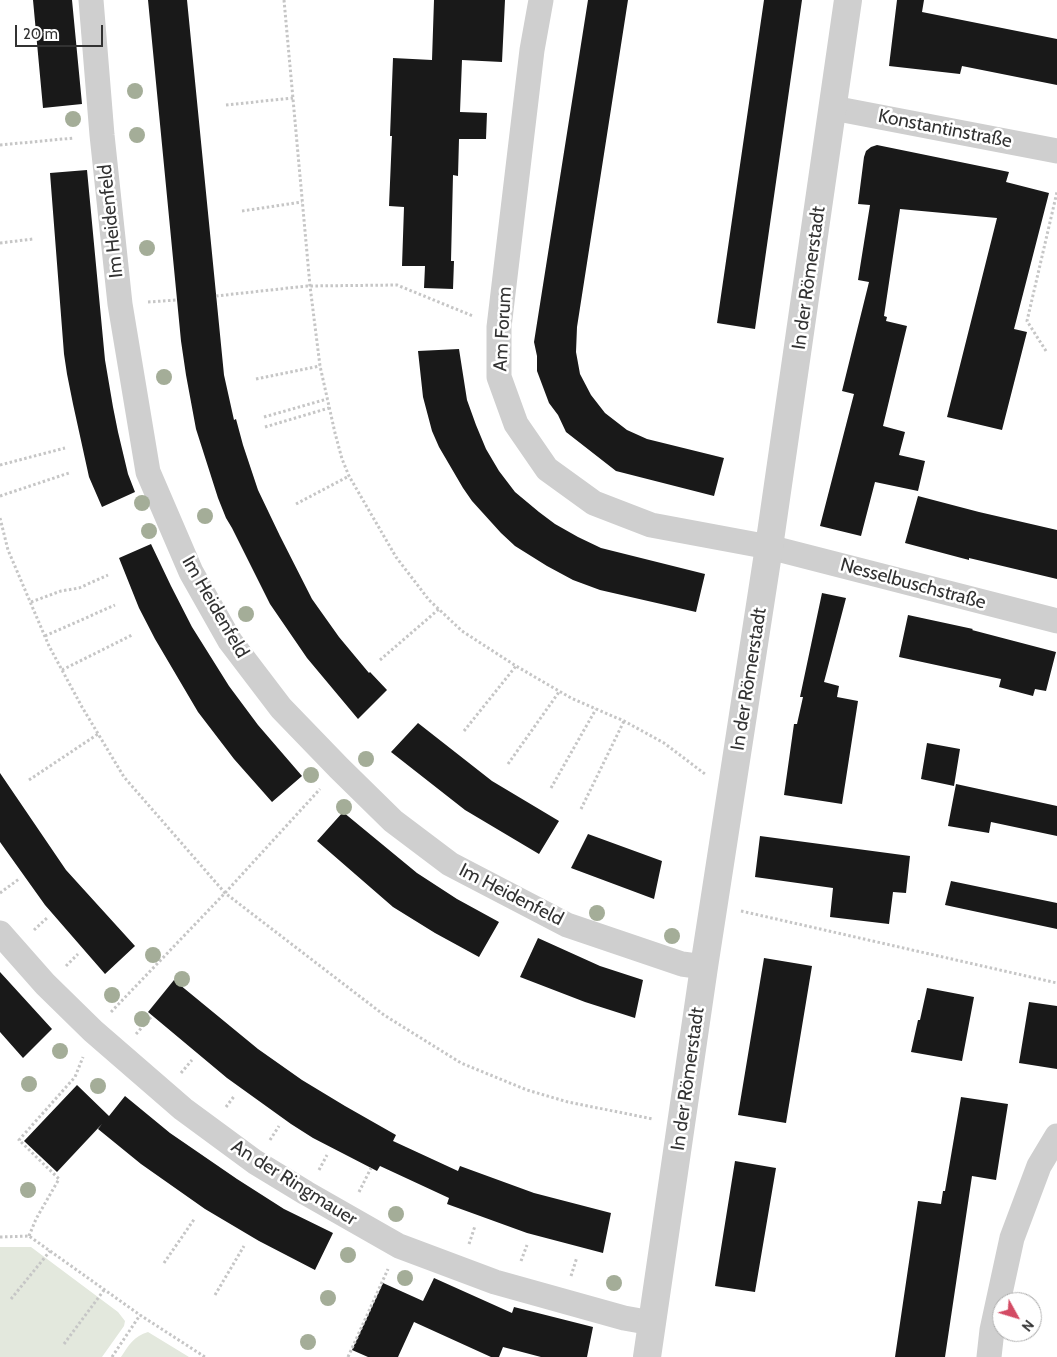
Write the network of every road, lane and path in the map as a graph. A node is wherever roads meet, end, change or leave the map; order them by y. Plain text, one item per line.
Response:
1 (91, 0) edge
2 (284, 0) edge
3 (542, 0) edge
4 (848, 0) edge
5 (293, 98) junction
6 (226, 105) dead end
7 (833, 108) junction
8 (102, 135) junction
9 (0, 145) edge
10 (1057, 151) edge
11 (1057, 192) edge
12 (302, 202) junction
13 (242, 211) dead end
14 (33, 239) dead end
15 (0, 244) edge
16 (310, 286) junction
17 (216, 296) dead end
18 (499, 327) junction
19 (1046, 351) dead end
20 (320, 366) junction
21 (256, 379) dead end
22 (327, 399) junction
23 (330, 408) junction
24 (264, 417) dead end
25 (265, 427) dead end
26 (65, 448) dead end
27 (0, 465) edge
28 (69, 473) dead end
29 (349, 476) junction
30 (0, 496) edge
31 (296, 504) dead end
32 (0, 518) edge
33 (769, 547) junction
34 (108, 575) dead end
35 (31, 602) junction
36 (115, 604) dead end
37 (439, 609) junction
38 (1057, 621) edge
39 (132, 635) dead end
40 (45, 636) junction
41 (380, 660) dead end
42 (516, 666) junction
43 (62, 670) junction
44 (559, 692) junction
45 (596, 709) junction
46 (624, 721) junction
47 (464, 731) dead end
48 (98, 734) junction
49 (508, 764) dead end
50 (339, 768) junction
51 (709, 777) dead end
52 (30, 780) dead end
53 (551, 788) dead end
54 (581, 809) dead end
55 (18, 879) dead end
56 (0, 893) edge
57 (226, 893) junction
58 (739, 911) dead end
59 (0, 933) edge
60 (704, 967) junction
61 (1057, 983) edge
62 (93, 1031) junction
63 (656, 1120) dead end
64 (1057, 1136) edge
65 (195, 1218) dead end
66 (28, 1236) junction
67 (0, 1237) edge
68 (244, 1246) dead end
69 (399, 1246) junction
70 (50, 1251) junction
71 (164, 1263) dead end
72 (104, 1290) junction
73 (215, 1295) dead end
74 (11, 1298) dead end
75 (140, 1315) junction
76 (652, 1323) junction
77 (64, 1344) dead end
78 (112, 1357) edge
79 (206, 1357) edge
80 (348, 1357) edge
81 (647, 1357) edge
82 (989, 1357) edge

1 - 8 street, Im Heidenfeld
2 - 5 path
3 - 18 street, Am Forum
4 - 7 street, In der Römerstadt
5 - 6 path
5 - 12 path
7 - 10 street, Konstantinstraße
7 - 33 street, In der Römerstadt
8 - 9 path
8 - 50 street, Im Heidenfeld
11 - 19 path
12 - 13 path
12 - 16 path
14 - 15 path
16 - 17 path
16 - 18 path
16 - 20 path
18 - 33 street, Am Forum
20 - 21 path
20 - 22 path
22 - 23 path
22 - 24 path
23 - 25 path
23 - 29 path
26 - 27 path
28 - 30 path
29 - 31 path
29 - 37 path
32 - 35 path
33 - 38 street, Nesselbuschstraße
33 - 60 street, In der Römerstadt
34 - 35 path
35 - 40 path
36 - 40 path
37 - 41 path
37 - 42 path
39 - 43 path
40 - 43 path
42 - 44 path
42 - 47 path
43 - 48 path
44 - 45 path
44 - 49 path
45 - 46 path
45 - 53 path
46 - 51 path
46 - 54 path
48 - 52 path
48 - 57 path
50 - 57 path
50 - 60 street, Im Heidenfeld
55 - 56 path
57 - 62 path
57 - 63 path
58 - 61 path
59 - 62 street, An der Ringmauer
60 - 76 street, In der Römerstadt
62 - 66 path
62 - 69 street, An der Ringmauer
64 - 82 street
65 - 71 path
66 - 67 path
66 - 70 path
68 - 73 path
69 - 76 street, An der Ringmauer
69 - 80 path
70 - 72 path
70 - 74 path
72 - 75 path
72 - 77 path
75 - 78 path
75 - 79 path
76 - 81 street, In der Römerstadt

